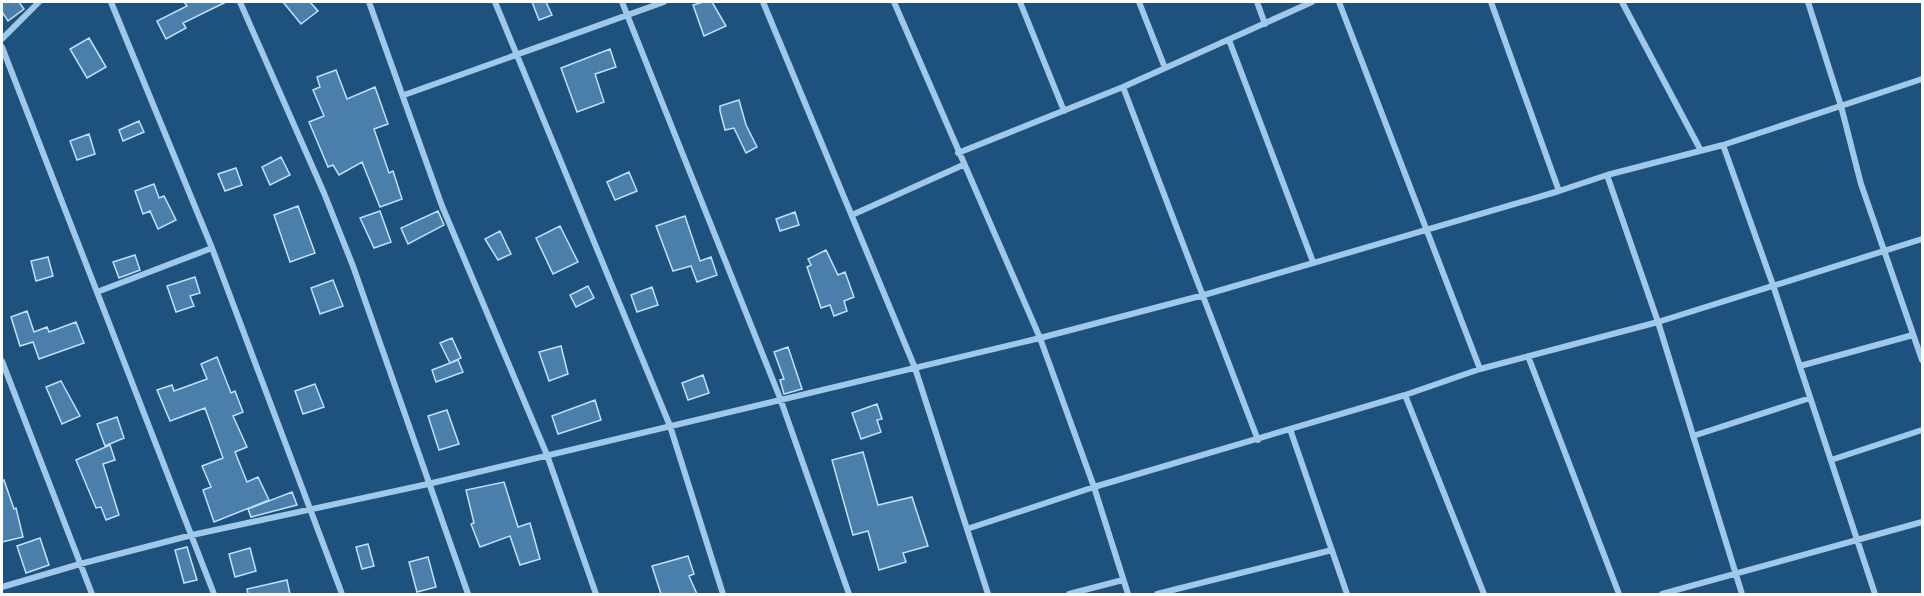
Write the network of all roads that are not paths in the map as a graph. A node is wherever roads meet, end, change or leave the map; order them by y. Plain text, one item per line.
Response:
1 (111, 2) edge
2 (240, 2) edge
3 (369, 2) edge
4 (495, 2) edge
5 (622, 2) edge
6 (664, 2) edge
7 (763, 2) edge
8 (894, 2) edge
9 (1020, 2) edge
10 (1139, 2) edge
11 (1257, 2) edge
12 (1312, 2) edge
13 (1339, 2) edge
14 (1491, 2) edge
15 (1622, 2) edge
16 (1808, 2) edge
17 (36, 3) edge
18 (628, 15) junction
19 (1265, 24) junction
20 (2, 39) edge
21 (1229, 40) junction
22 (2, 47) edge
23 (518, 56) junction
24 (1165, 68) junction
25 (1923, 79) edge
26 (1123, 87) junction
27 (404, 95) junction
28 (1841, 106) junction
29 (1064, 111) junction
30 (1723, 145) junction
31 (1700, 149) junction
32 (958, 153) junction
33 (963, 165) junction
34 (1607, 175) junction
35 (1559, 191) junction
36 (852, 215) junction
37 (1428, 229) junction
38 (1923, 239) edge
39 (212, 248) junction
40 (1882, 251) junction
41 (1313, 262) junction
42 (1774, 288) junction
43 (97, 292) junction
44 (1204, 294) junction
45 (1658, 322) junction
46 (1913, 335) junction
47 (1040, 338) junction
48 (1528, 356) junction
49 (1923, 360) edge
50 (2, 362) edge
51 (1800, 366) junction
52 (915, 368) junction
53 (1480, 369) junction
54 (1405, 395) junction
55 (780, 398) junction
56 (1810, 398) junction
57 (670, 426) junction
58 (1290, 429) junction
59 (1923, 430) edge
60 (1693, 436) junction
61 (1258, 440) junction
62 (547, 455) junction
63 (1831, 460) junction
64 (428, 484) junction
65 (1094, 487) junction
66 (309, 510) junction
67 (1923, 522) edge
68 (967, 529) junction
69 (192, 536) junction
70 (1857, 540) junction
71 (1332, 550) junction
72 (80, 564) junction
73 (1736, 574) junction
74 (1123, 580) junction
75 (2, 588) edge
76 (92, 594) edge
77 (214, 594) edge
78 (342, 594) edge
79 (468, 594) edge
80 (596, 594) edge
81 (723, 594) edge
82 (849, 594) edge
83 (988, 594) edge
84 (1069, 594) edge
85 (1128, 594) edge
86 (1157, 594) edge
87 (1347, 594) edge
88 (1484, 594) edge
89 (1619, 594) edge
90 (1662, 594) edge
91 (1742, 594) edge
92 (1875, 594) edge

1 - 39 street
2 - 64 street
3 - 27 street
4 - 23 street
5 - 18 street
6 - 18 street
7 - 36 street
8 - 32 street
9 - 29 street
10 - 24 street
11 - 19 street
12 - 19 street
13 - 37 street
14 - 35 street
15 - 31 street
16 - 28 street
17 - 20 street
18 - 23 street
18 - 55 street
19 - 21 street
21 - 24 street
21 - 41 street
22 - 43 street
23 - 27 street
23 - 57 street
24 - 26 street
25 - 28 street
26 - 29 street
26 - 44 street
27 - 62 street
28 - 30 street
28 - 40 street
29 - 32 street
30 - 31 street
30 - 42 street
31 - 34 street
32 - 33 street
33 - 36 street
33 - 47 street
34 - 35 street
34 - 45 street
35 - 37 street
36 - 52 street
37 - 41 street
37 - 53 street
38 - 40 street
39 - 43 street
39 - 66 street
40 - 42 street
40 - 46 street
41 - 44 street
42 - 45 street
42 - 51 street
43 - 69 street
44 - 47 street
44 - 61 street
45 - 48 street
45 - 60 street
46 - 49 street
46 - 51 street
47 - 52 street
47 - 65 street
48 - 53 street
48 - 89 street
50 - 72 street
51 - 56 street
52 - 55 street
52 - 68 street
53 - 54 street
54 - 58 street
54 - 88 street
55 - 57 street
55 - 82 street
56 - 60 street
56 - 63 street
57 - 62 street
57 - 81 street
58 - 61 street
58 - 71 street
59 - 63 street
60 - 73 street
61 - 65 street
62 - 64 street
62 - 80 street
63 - 70 street
64 - 66 street
64 - 79 street
65 - 68 street
65 - 74 street
66 - 69 street
66 - 78 street
67 - 70 street
68 - 83 street
69 - 72 street
69 - 77 street
70 - 73 street
70 - 92 street
71 - 86 street
71 - 87 street
72 - 75 street
72 - 76 street
73 - 90 street
73 - 91 street
74 - 84 street
74 - 85 street

